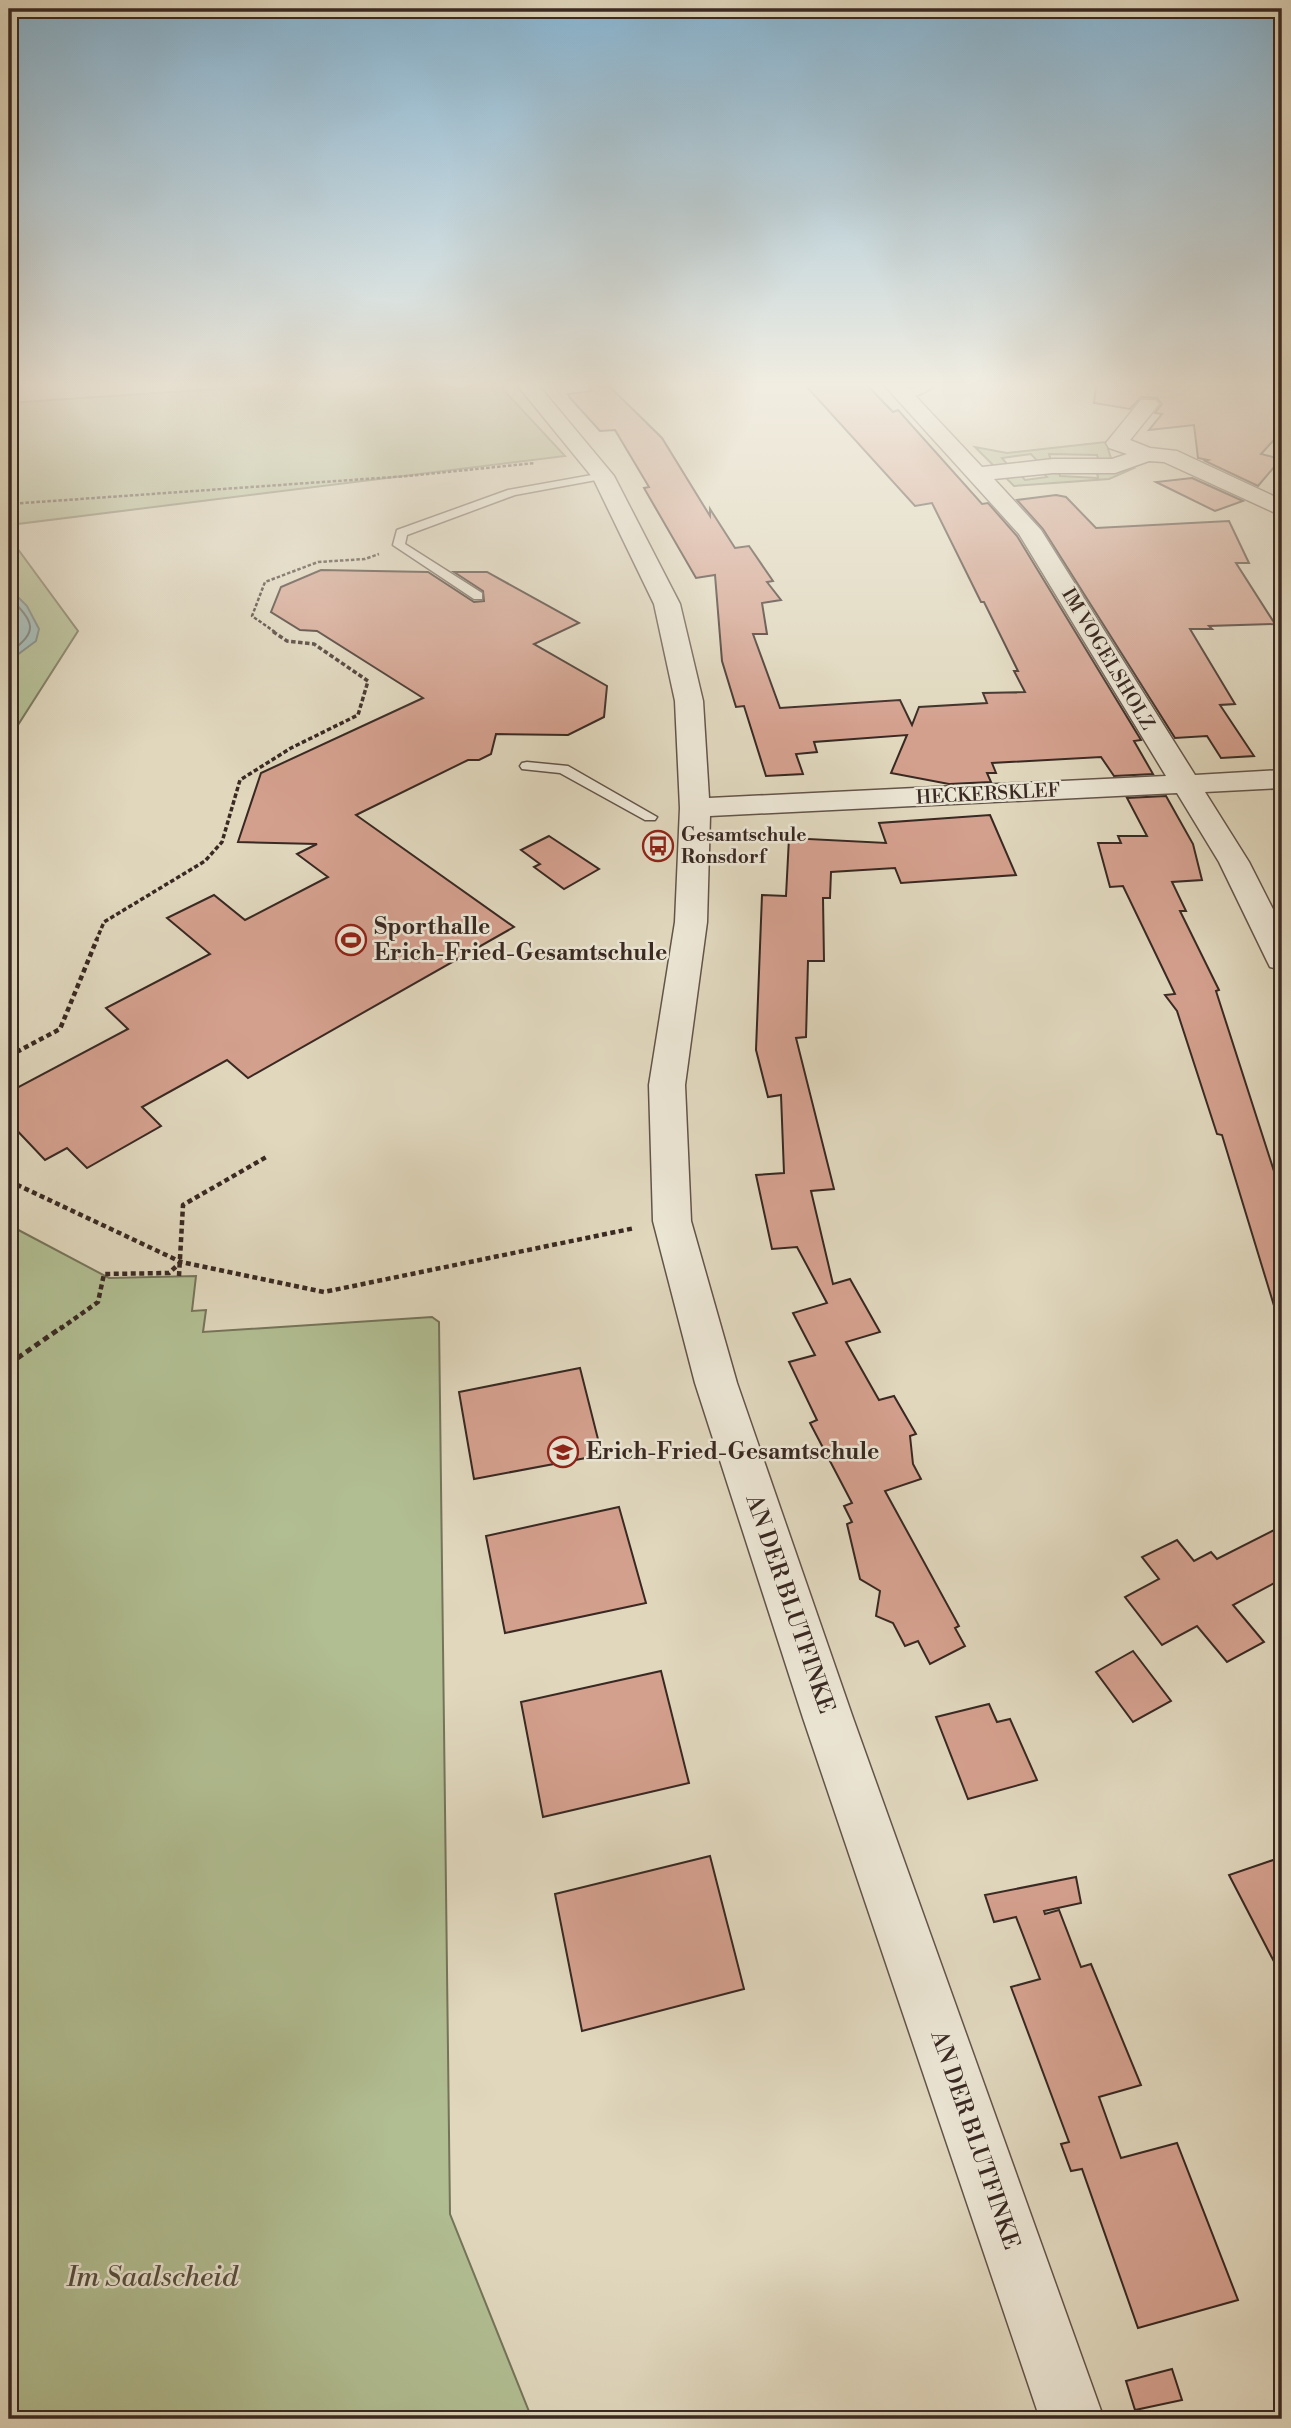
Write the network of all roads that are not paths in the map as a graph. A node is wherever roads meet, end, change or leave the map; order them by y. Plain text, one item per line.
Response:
1 (491, 499) edge
2 (612, 499) edge
3 (1000, 499) edge
4 (478, 596) dead end
5 (527, 766) dead end
6 (1282, 779) edge
7 (1184, 784) junction
8 (695, 808) junction
9 (650, 817) dead end
10 (1282, 959) edge
11 (1073, 2419) edge

1 - 4 lane
2 - 8 street, AN DER BLUTFINKE
3 - 7 street, IM VOGELSHOLZ
5 - 9 lane
6 - 7 street, HECKERSKLEF
7 - 8 street, HECKERSKLEF
7 - 10 street, IM VOGELSHOLZ
8 - 11 street, AN DER BLUTFINKE

